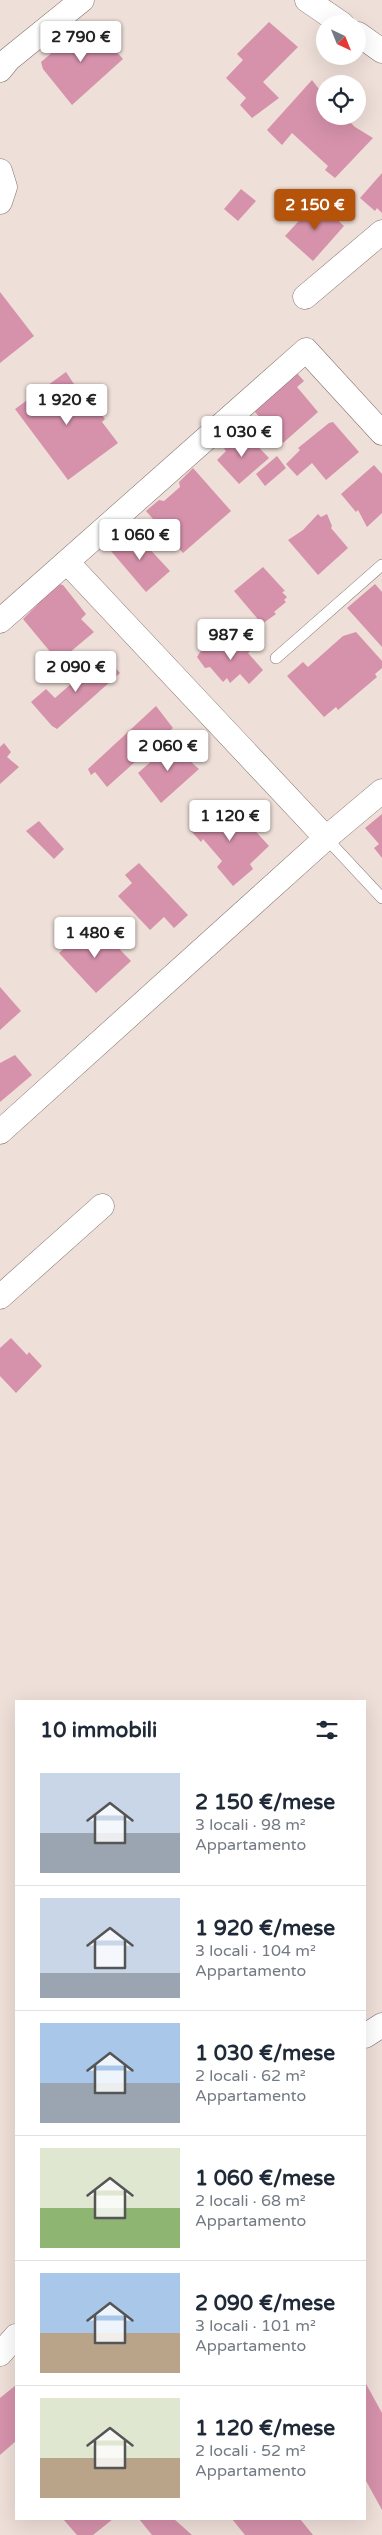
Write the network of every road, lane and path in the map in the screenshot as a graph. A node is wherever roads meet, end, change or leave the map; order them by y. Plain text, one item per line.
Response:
1 (82, 0) edge
2 (307, 0) edge
3 (329, 15) edge
4 (366, 40) edge
5 (382, 51) edge
6 (0, 70) edge
7 (0, 170) edge
8 (0, 202) edge
9 (382, 232) edge
10 (305, 297) dead end
11 (382, 433) edge
12 (67, 562) junction
13 (382, 566) edge
14 (0, 621) edge
15 (276, 658) dead end
16 (382, 791) edge
17 (326, 838) junction
18 (382, 898) edge
19 (0, 1132) edge
20 (102, 1206) dead end
21 (0, 1297) edge
22 (382, 2025) edge
23 (366, 2035) edge
24 (15, 2337) edge
25 (0, 2354) edge

1 - 6 street
2 - 3 street
4 - 5 street
7 - 8 street
9 - 10 street
11 - 12 street
12 - 14 street
12 - 17 street
13 - 15 lane
16 - 17 street
17 - 18 lane
17 - 19 street
20 - 21 street
22 - 23 street
24 - 25 street

